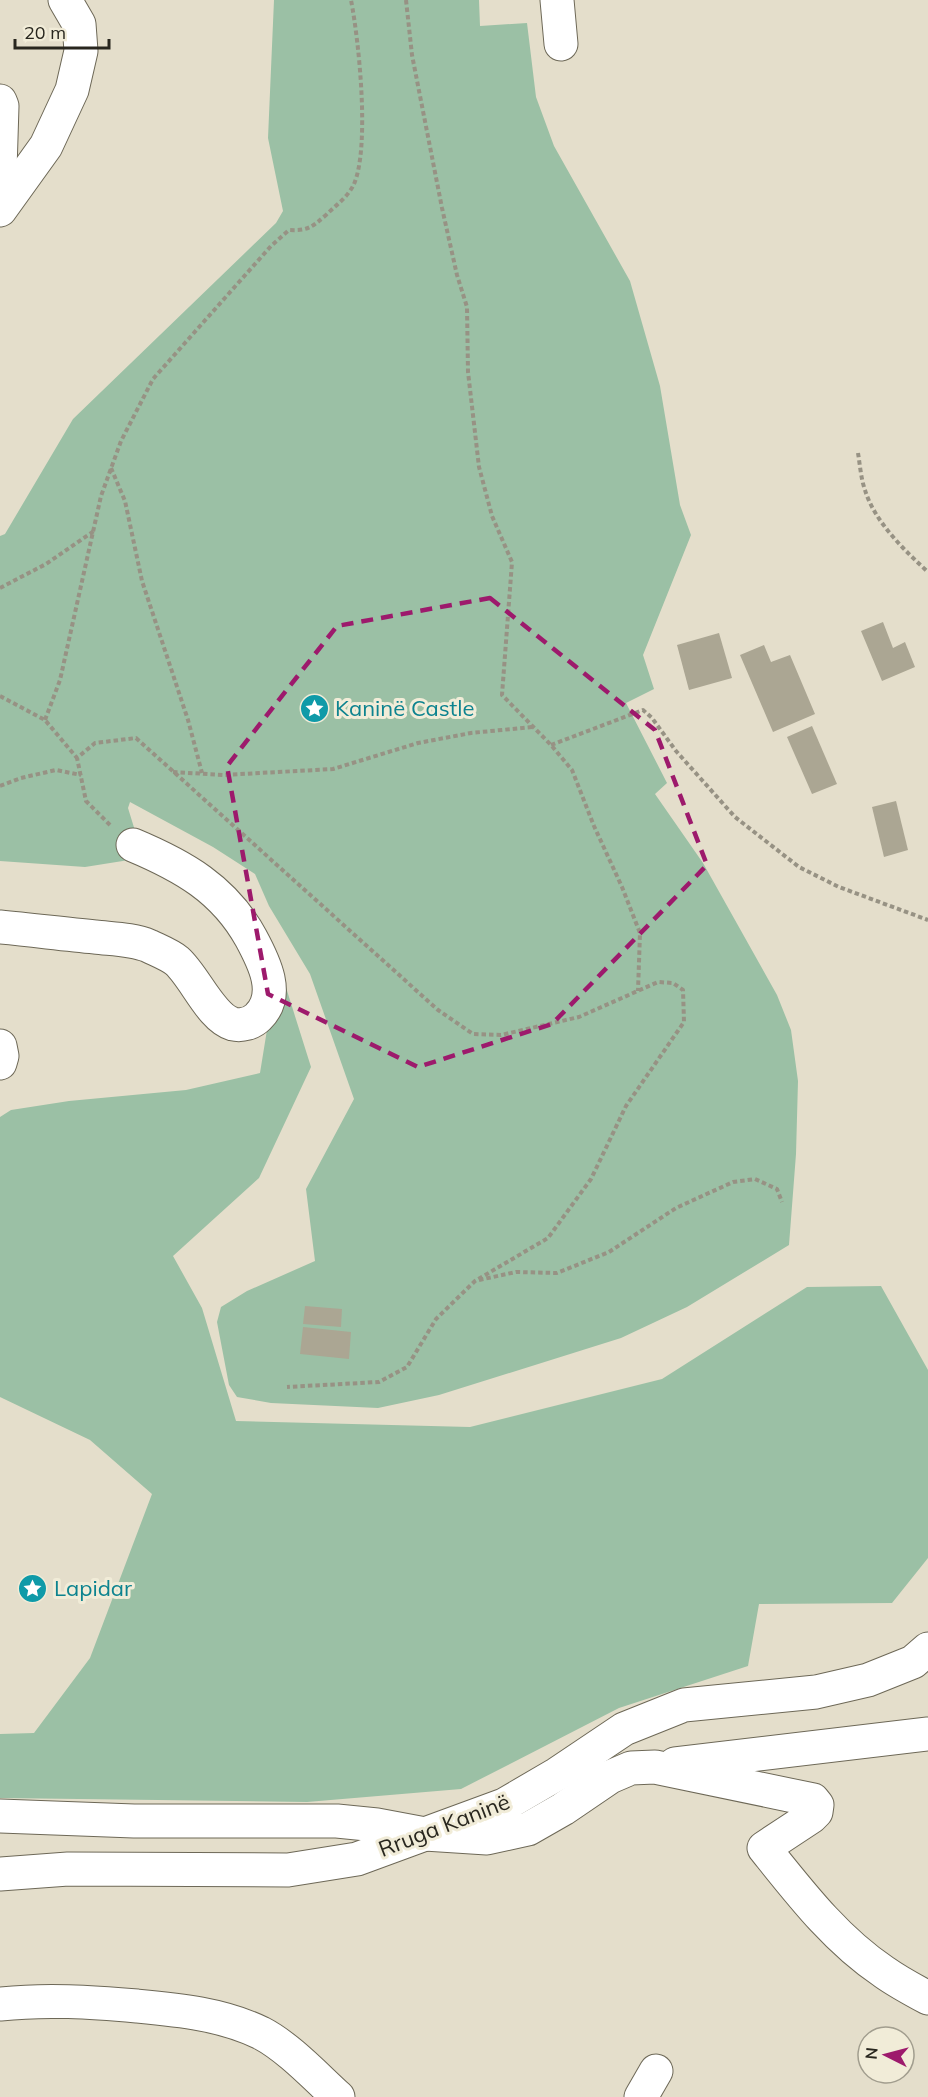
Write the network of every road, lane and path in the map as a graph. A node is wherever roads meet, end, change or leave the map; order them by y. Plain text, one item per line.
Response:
1 (65, 0) edge
2 (351, 0) edge
3 (406, 0) edge
4 (557, 0) edge
5 (561, 44) dead end
6 (0, 101) edge
7 (0, 170) edge
8 (0, 210) edge
9 (858, 453) dead end
10 (111, 468) junction
11 (93, 531) junction
12 (928, 572) edge
13 (0, 588) edge
14 (0, 696) edge
15 (45, 720) junction
16 (533, 727) junction
17 (551, 745) junction
18 (77, 758) junction
19 (172, 771) junction
20 (202, 773) junction
21 (81, 775) junction
22 (0, 786) edge
23 (133, 845) joint
24 (928, 920) edge
25 (0, 927) edge
26 (638, 992) junction
27 (0, 1046) edge
28 (0, 1063) edge
29 (782, 1202) dead end
30 (475, 1281) junction
31 (287, 1388) dead end
32 (928, 1649) edge
33 (928, 1734) edge
34 (655, 1767) junction
35 (0, 1816) edge
36 (425, 1834) junction
37 (0, 1874) edge
38 (928, 1998) edge
39 (0, 2004) edge
40 (338, 2097) edge

1 - 8 street
2 - 10 path
3 - 16 path
4 - 5 street
6 - 7 street
9 - 12 path
10 - 11 path
10 - 20 path
11 - 13 path
11 - 15 path
14 - 15 path
15 - 18 path
16 - 17 path
16 - 20 path
17 - 24 path
17 - 26 path
18 - 19 path
18 - 21 path
19 - 20 path
19 - 26 path
21 - 22 path
21 - 23 path
23 - 25 street
26 - 30 path
27 - 28 street
29 - 30 path
30 - 31 path
32 - 36 street, Rruga Kaninë
33 - 34 street
34 - 36 street
34 - 38 street
35 - 36 street
36 - 37 street, Rruga Kaninë
39 - 40 street

